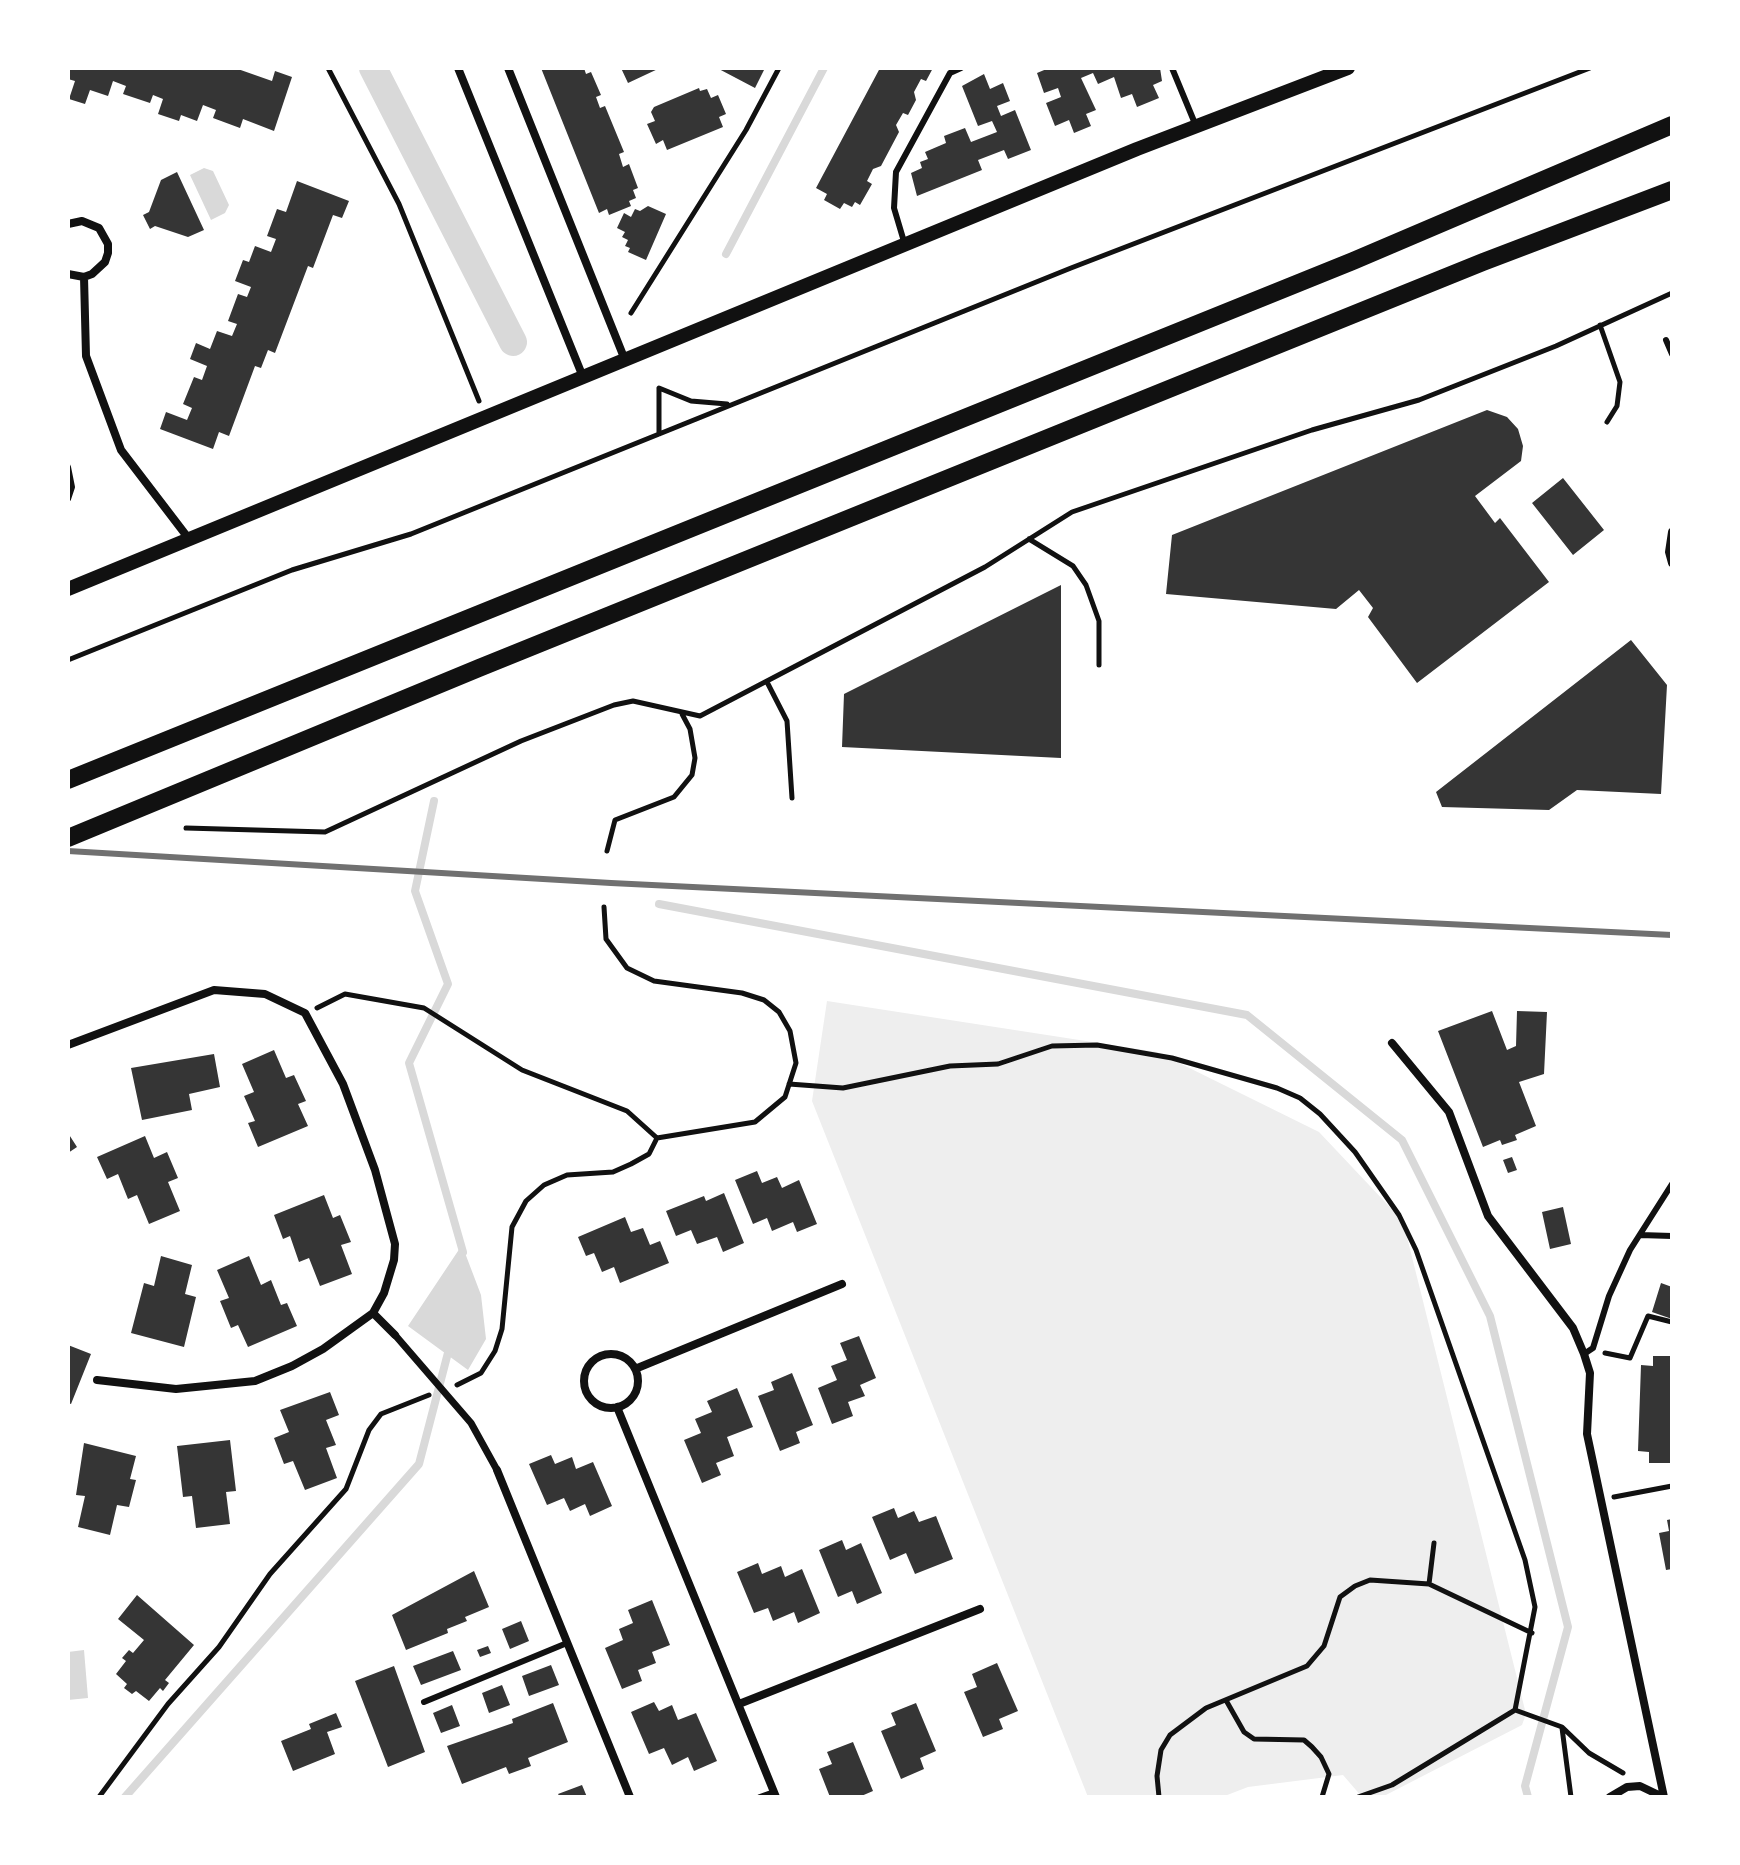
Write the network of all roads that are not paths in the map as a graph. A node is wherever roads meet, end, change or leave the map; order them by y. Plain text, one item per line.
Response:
1 (458, 68) edge
2 (508, 68) edge
3 (961, 68) edge
4 (1172, 68) edge
5 (1348, 68) edge
6 (1672, 125) edge
7 (1196, 126) junction
8 (1672, 190) edge
9 (68, 224) edge
10 (905, 245) junction
11 (68, 274) edge
12 (84, 277) junction
13 (1666, 340) dead end
14 (1672, 354) edge
15 (625, 360) junction
16 (583, 377) junction
17 (68, 467) edge
18 (68, 499) edge
19 (1672, 532) edge
20 (189, 540) junction
21 (1672, 563) edge
22 (68, 589) edge
23 (68, 780) edge
24 (68, 838) edge
25 (1392, 1043) dead end
26 (68, 1045) edge
27 (1672, 1184) edge
28 (1640, 1235) junction
29 (1672, 1236) edge
30 (842, 1284) dead end
31 (373, 1313) junction
32 (395, 1335) joint
33 (1584, 1354) junction
34 (635, 1369) junction
35 (97, 1380) dead end
36 (617, 1407) junction
37 (497, 1470) joint
38 (980, 1609) dead end
39 (567, 1643) junction
40 (424, 1702) dead end
41 (739, 1704) junction
42 (775, 1794) edge
43 (1672, 1795) edge
44 (630, 1797) edge
45 (760, 1797) edge
46 (1610, 1797) edge
47 (1664, 1797) edge

1 - 16 street
2 - 15 street
3 - 10 lane
4 - 7 lane
5 - 7 street
6 - 23 highway
7 - 10 street
8 - 24 highway
9 - 12 street
10 - 15 street
11 - 12 street
12 - 20 street
13 - 14 lane
15 - 16 street
16 - 20 street
17 - 18 lane
19 - 21 street
20 - 22 street
25 - 33 street
26 - 31 street
27 - 28 lane
28 - 29 lane
28 - 33 lane
30 - 34 street
31 - 32 street
31 - 35 street
32 - 37 street
33 - 47 street
34 - 36 street
34 - 36 street
36 - 41 street
37 - 39 street
38 - 41 street
39 - 40 lane
39 - 44 street
41 - 42 street
42 - 45 lane
43 - 47 street
46 - 47 street

